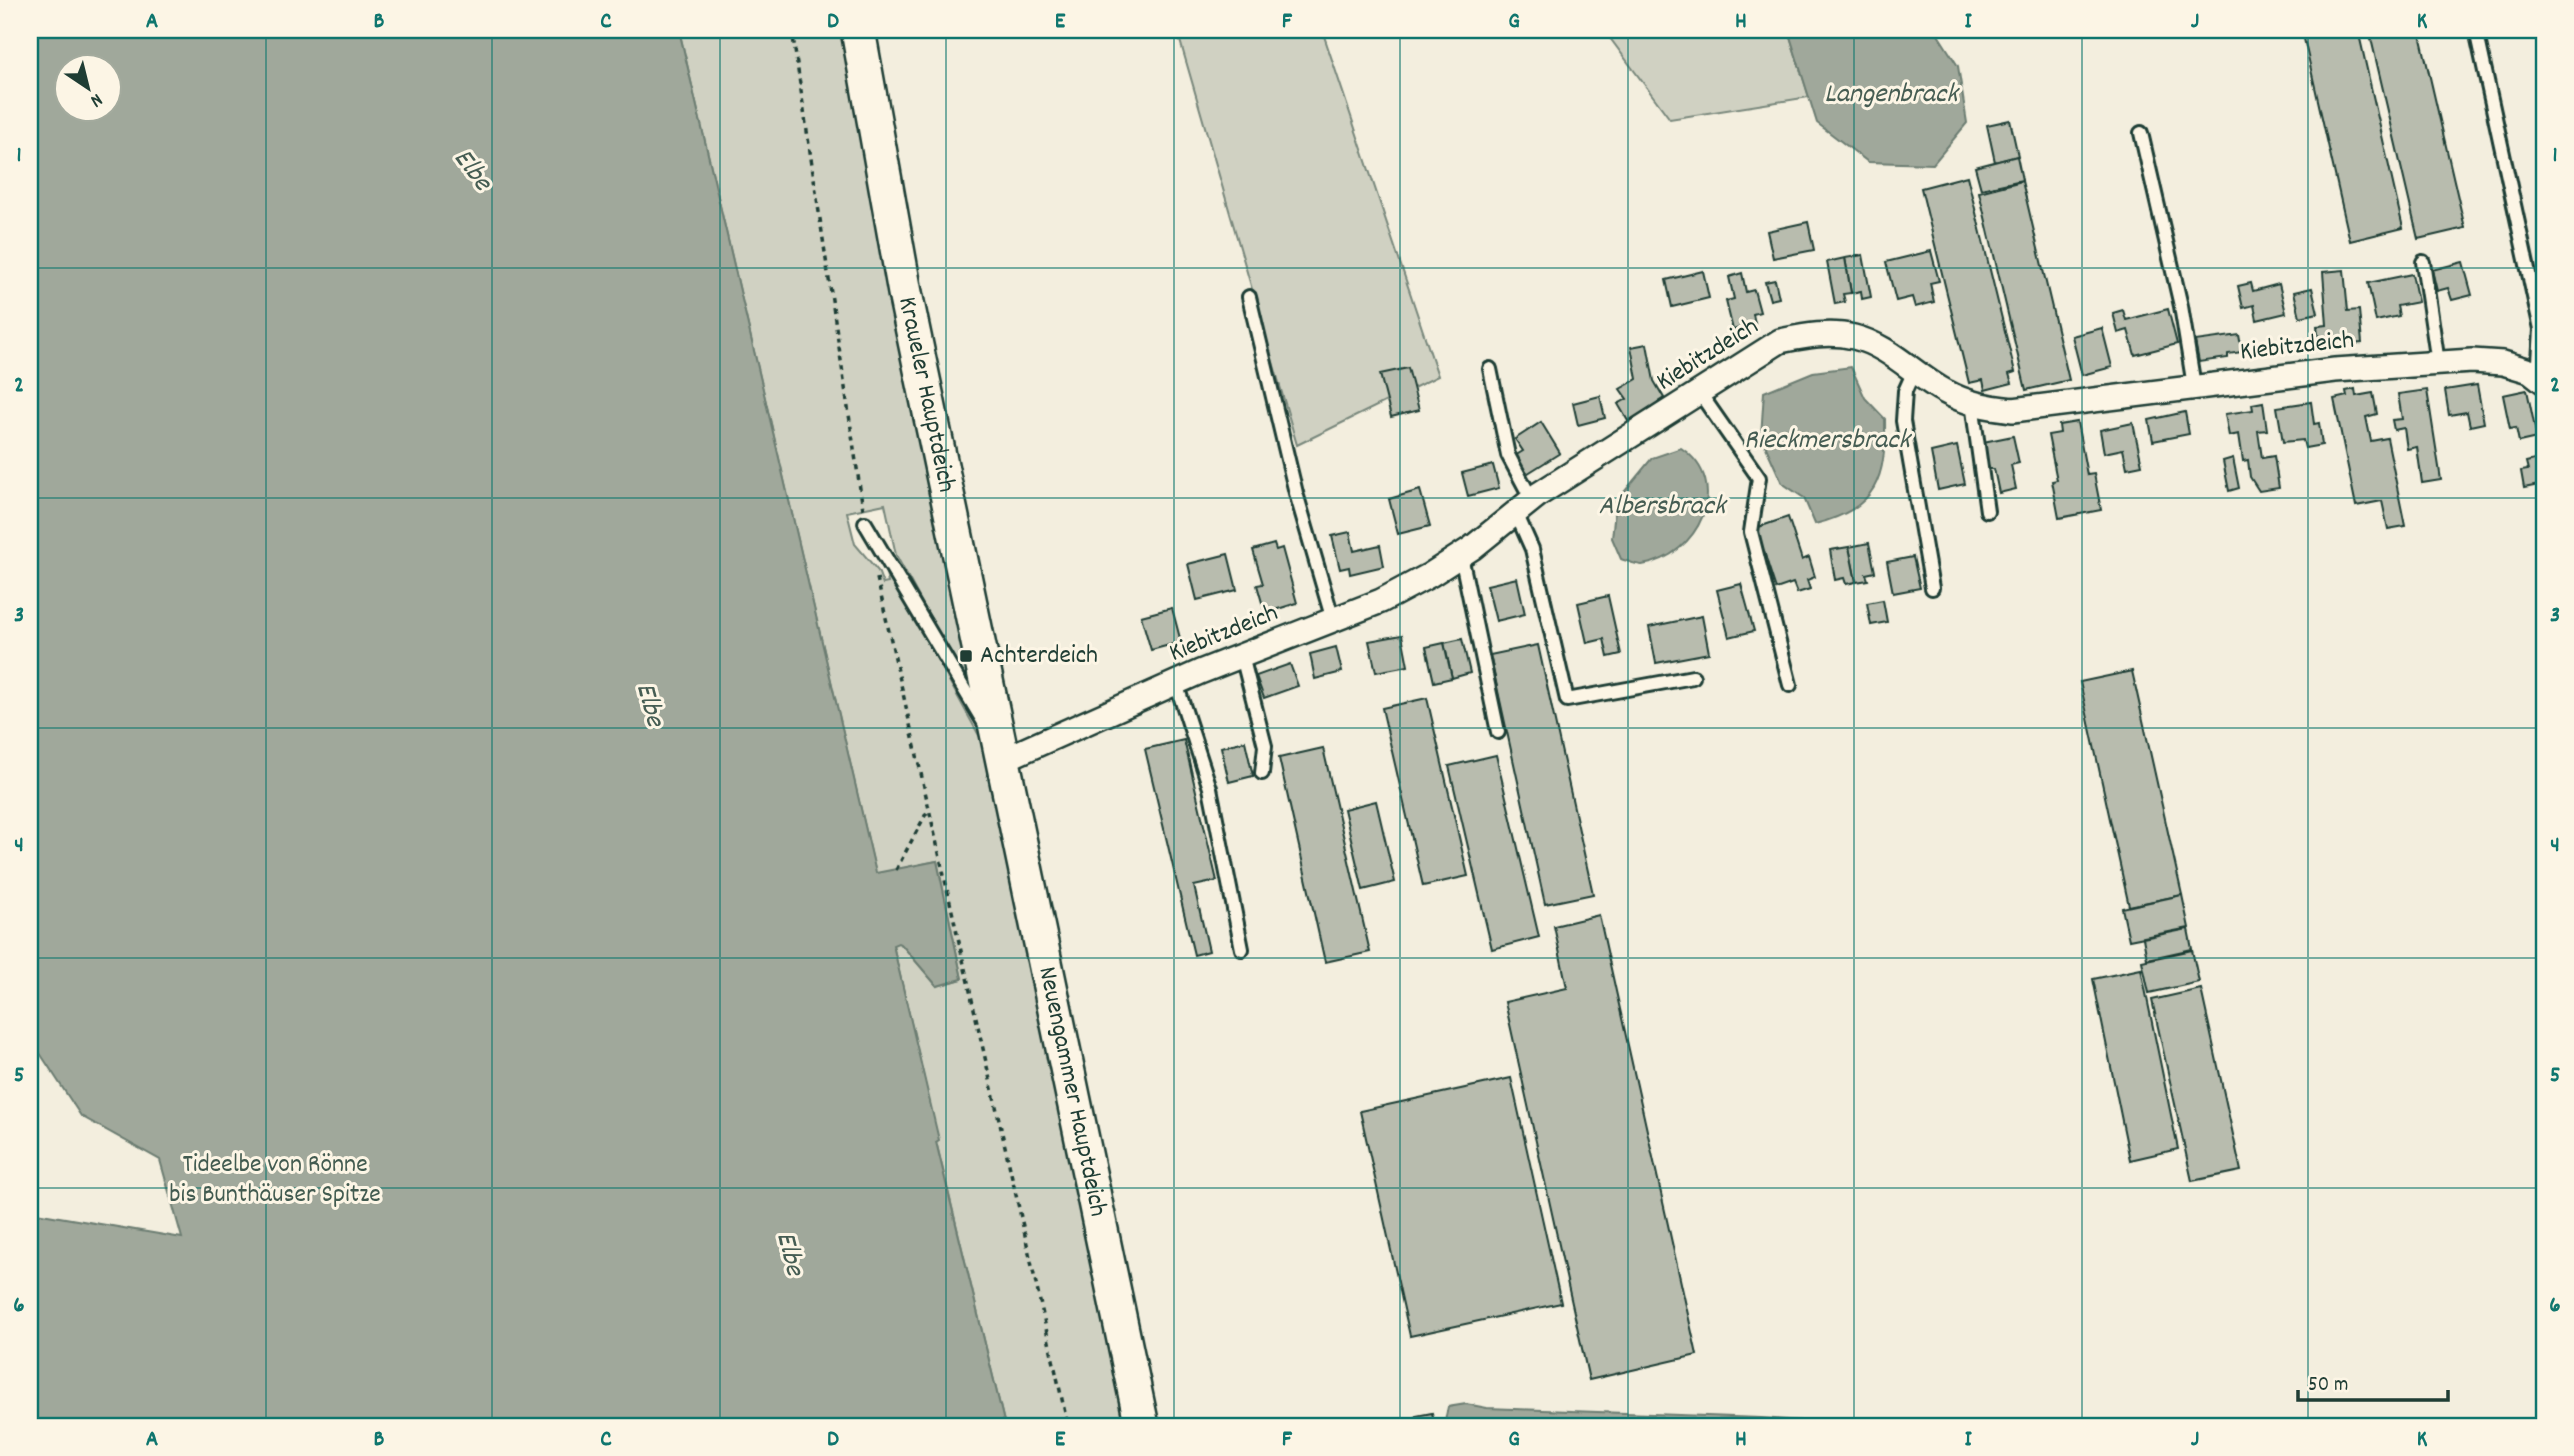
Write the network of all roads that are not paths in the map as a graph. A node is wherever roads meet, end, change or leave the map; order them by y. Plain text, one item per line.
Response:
1 (858, 30) edge
2 (2476, 30) edge
3 (2141, 133) dead end
4 (2423, 262) dead end
5 (1249, 297) dead end
6 (2438, 363) junction
7 (1490, 369) dead end
8 (1915, 369) junction
9 (2544, 381) edge
10 (2194, 386) junction
11 (1699, 392) junction
12 (1972, 403) junction
13 (1524, 507) junction
14 (1987, 511) dead end
15 (865, 523) road end
16 (1461, 556) junction
17 (1932, 587) dead end
18 (1333, 620) junction
19 (1242, 656) junction
20 (1693, 677) dead end
21 (1176, 684) junction
22 (1790, 685) dead end
23 (1499, 732) dead end
24 (1004, 758) junction
25 (1262, 773) dead end
26 (1242, 949) dead end
27 (1142, 1426) edge

1 - 24 street, Kraueler Hauptdeich
2 - 9 lane
3 - 10 lane
4 - 6 lane
5 - 18 lane
6 - 9 street, Kiebitzdeich
6 - 10 street, Kiebitzdeich
7 - 13 lane
8 - 11 street, Kiebitzdeich
8 - 12 street, Kiebitzdeich
8 - 17 lane
10 - 12 street, Kiebitzdeich
11 - 13 street, Kiebitzdeich
11 - 22 lane
12 - 14 lane
13 - 16 street, Kiebitzdeich
13 - 20 lane
15 - 24 lane
16 - 18 street, Kiebitzdeich
16 - 23 lane
18 - 19 street, Kiebitzdeich
19 - 21 street, Kiebitzdeich
19 - 25 lane
21 - 24 street, Kiebitzdeich
21 - 26 lane
24 - 27 street, Neuengammer Hauptdeich

